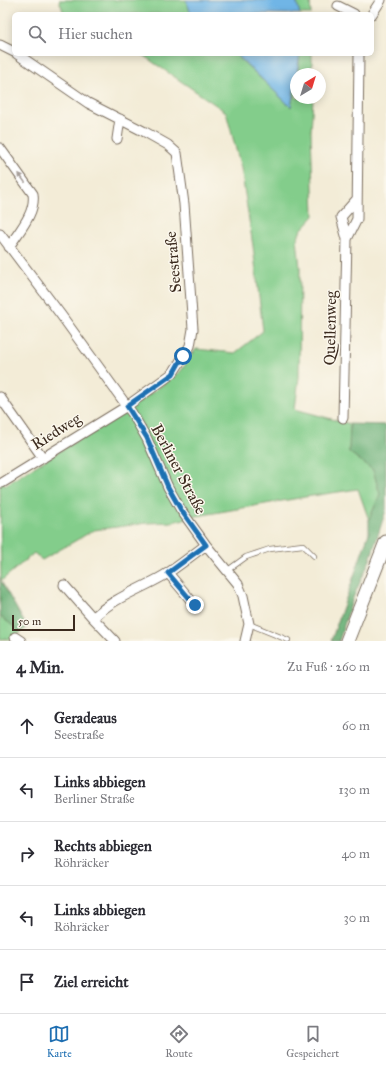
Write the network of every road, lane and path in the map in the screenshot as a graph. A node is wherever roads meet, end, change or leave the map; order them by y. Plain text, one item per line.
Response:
1 (381, 0) edge
2 (338, 6) dead end
3 (350, 12) edge
4 (373, 12) edge
5 (0, 45) edge
6 (12, 51) edge
7 (20, 56) edge
8 (359, 56) edge
9 (120, 119) junction
10 (117, 139) dead end
11 (0, 148) edge
12 (357, 199) junction
13 (0, 234) edge
14 (347, 239) junction
15 (9, 247) junction
16 (0, 396) edge
17 (127, 406) junction
18 (344, 418) dead end
19 (43, 458) junction
20 (2, 483) dead end
21 (386, 542) edge
22 (206, 545) junction
23 (314, 556) dead end
24 (228, 570) junction
25 (168, 573) junction
26 (64, 585) dead end
27 (195, 605) dead end
28 (93, 618) junction
29 (249, 624) junction
30 (288, 640) edge
31 (115, 641) edge
32 (245, 641) edge
33 (347, 641) edge

1 - 4 street
2 - 3 street
5 - 6 street
7 - 9 street, Seestraße
8 - 12 street, Quellenweg
9 - 10 street
9 - 17 street, Seestraße
15 -> 11 street
12 - 14 street, Quellenweg
12 - 14 street, Quellenweg
13 - 15 street, Berliner Straße
14 - 18 street, Quellenweg
15 - 17 street, Berliner Straße
16 - 19 street
17 - 19 street, Riedweg
17 - 22 street, Berliner Straße
19 - 20 street, Riedweg
21 - 33 main road
22 - 24 street, Berliner Straße
22 - 25 street
23 - 24 lane
24 - 29 street, Berliner Straße
25 - 27 street
25 - 28 street
26 - 28 street
28 - 31 street
29 - 30 lane
29 - 32 street, Berliner Straße

